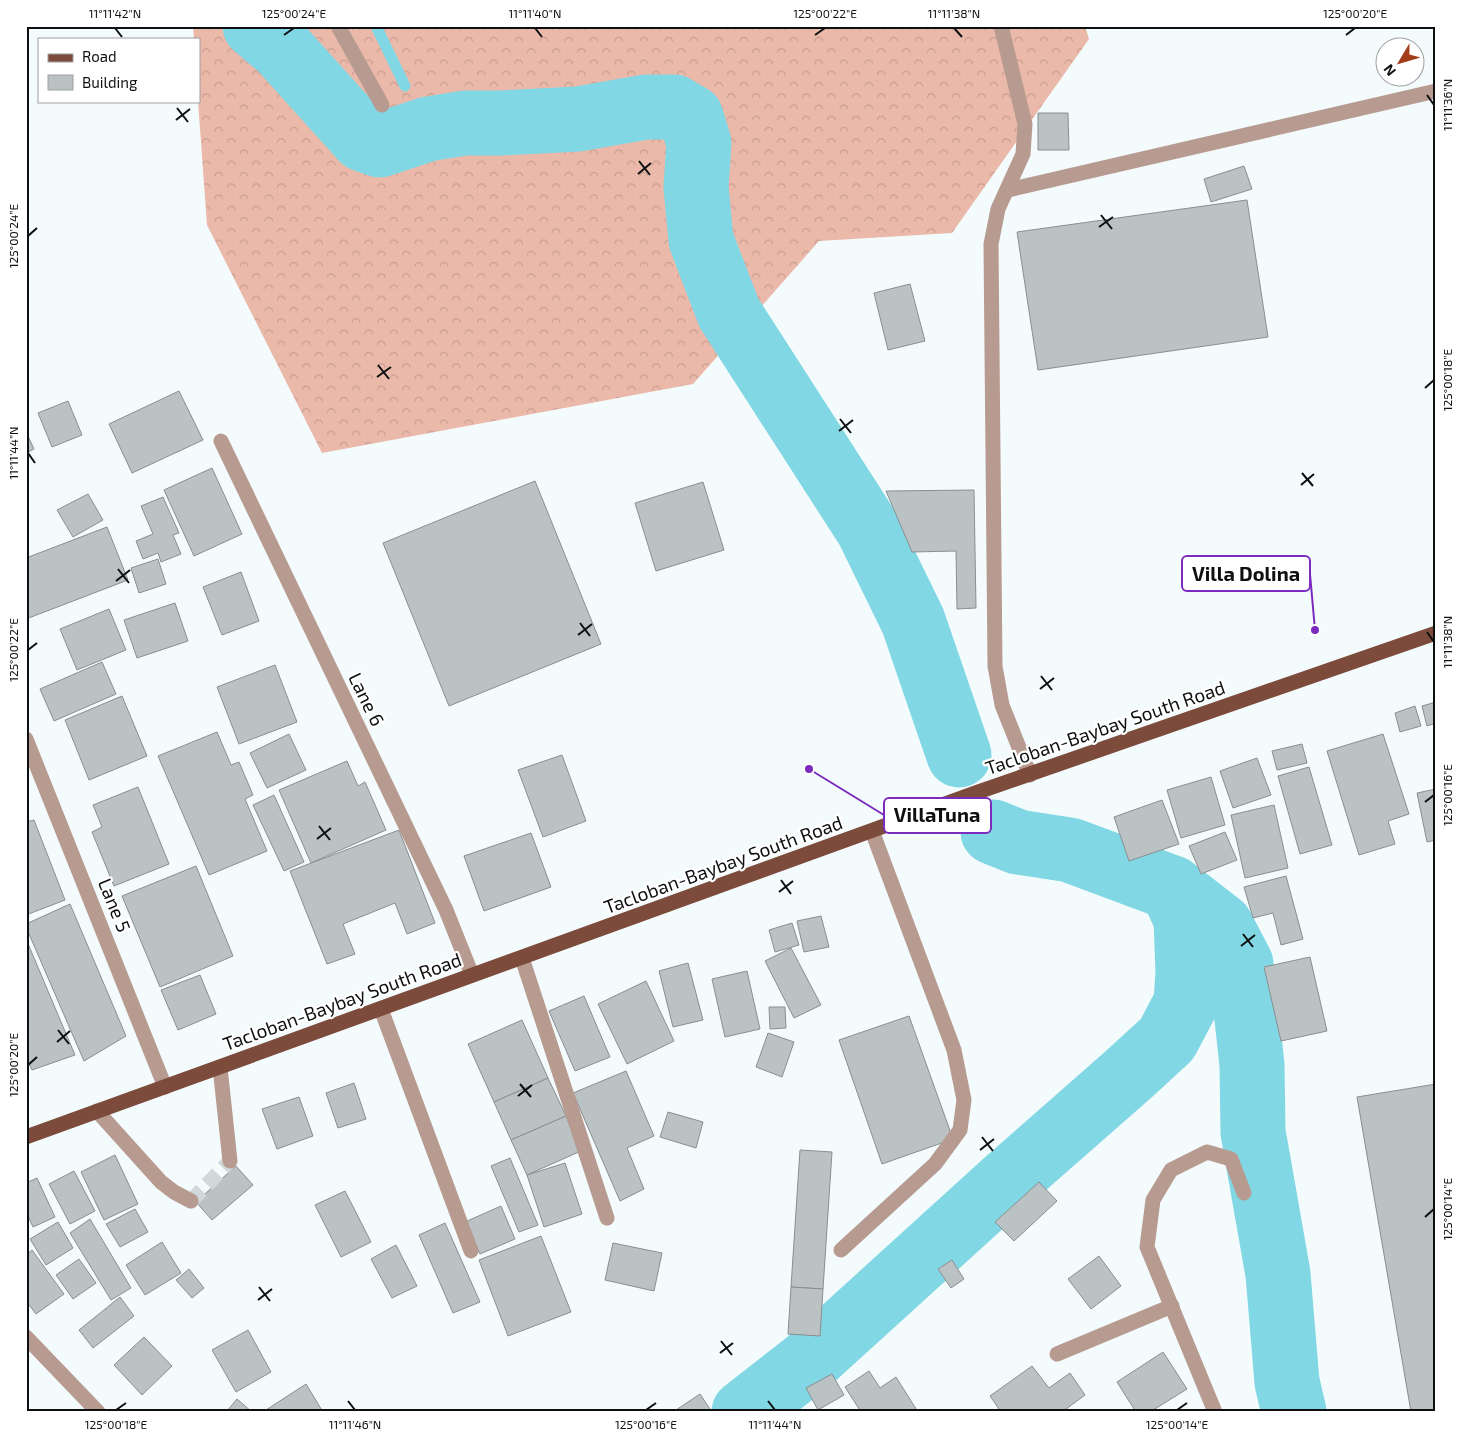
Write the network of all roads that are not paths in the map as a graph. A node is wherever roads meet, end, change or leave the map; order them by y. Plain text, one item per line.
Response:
1 (338, 26) edge
2 (1001, 26) edge
3 (1436, 91) edge
4 (382, 105) dead end
5 (1008, 190) junction
6 (221, 441) dead end
7 (1436, 633) edge
8 (26, 739) edge
9 (1030, 775) junction
10 (872, 831) junction
11 (522, 958) junction
12 (472, 976) junction
13 (381, 1009) junction
14 (220, 1067) junction
15 (165, 1087) junction
16 (97, 1111) junction
17 (26, 1137) edge
18 (230, 1161) dead end
19 (1244, 1193) dead end
20 (192, 1202) dead end
21 (607, 1218) dead end
22 (841, 1250) dead end
23 (471, 1251) dead end
24 (1172, 1306) junction
25 (26, 1337) edge
26 (1057, 1354) dead end
27 (98, 1412) edge
28 (1215, 1412) edge

1 - 4 street
2 - 5 street
3 - 5 street
5 - 9 street
6 - 12 street, Lane 6
7 - 9 main road, Tacloban-Baybay South Road
8 - 15 street, Lane 5
9 - 10 main road, Tacloban-Baybay South Road
10 - 11 main road, Tacloban-Baybay South Road
10 - 22 street
11 - 12 main road, Tacloban-Baybay South Road
11 - 21 street
12 - 13 main road, Tacloban-Baybay South Road
13 - 14 main road, Tacloban-Baybay South Road
13 - 23 street
14 - 15 main road, Tacloban-Baybay South Road
14 - 18 street
15 - 16 main road, Tacloban-Baybay South Road
16 - 17 main road, Tacloban-Baybay South Road
16 - 20 street
19 - 24 street
24 - 26 street
24 - 28 street
25 - 27 street

